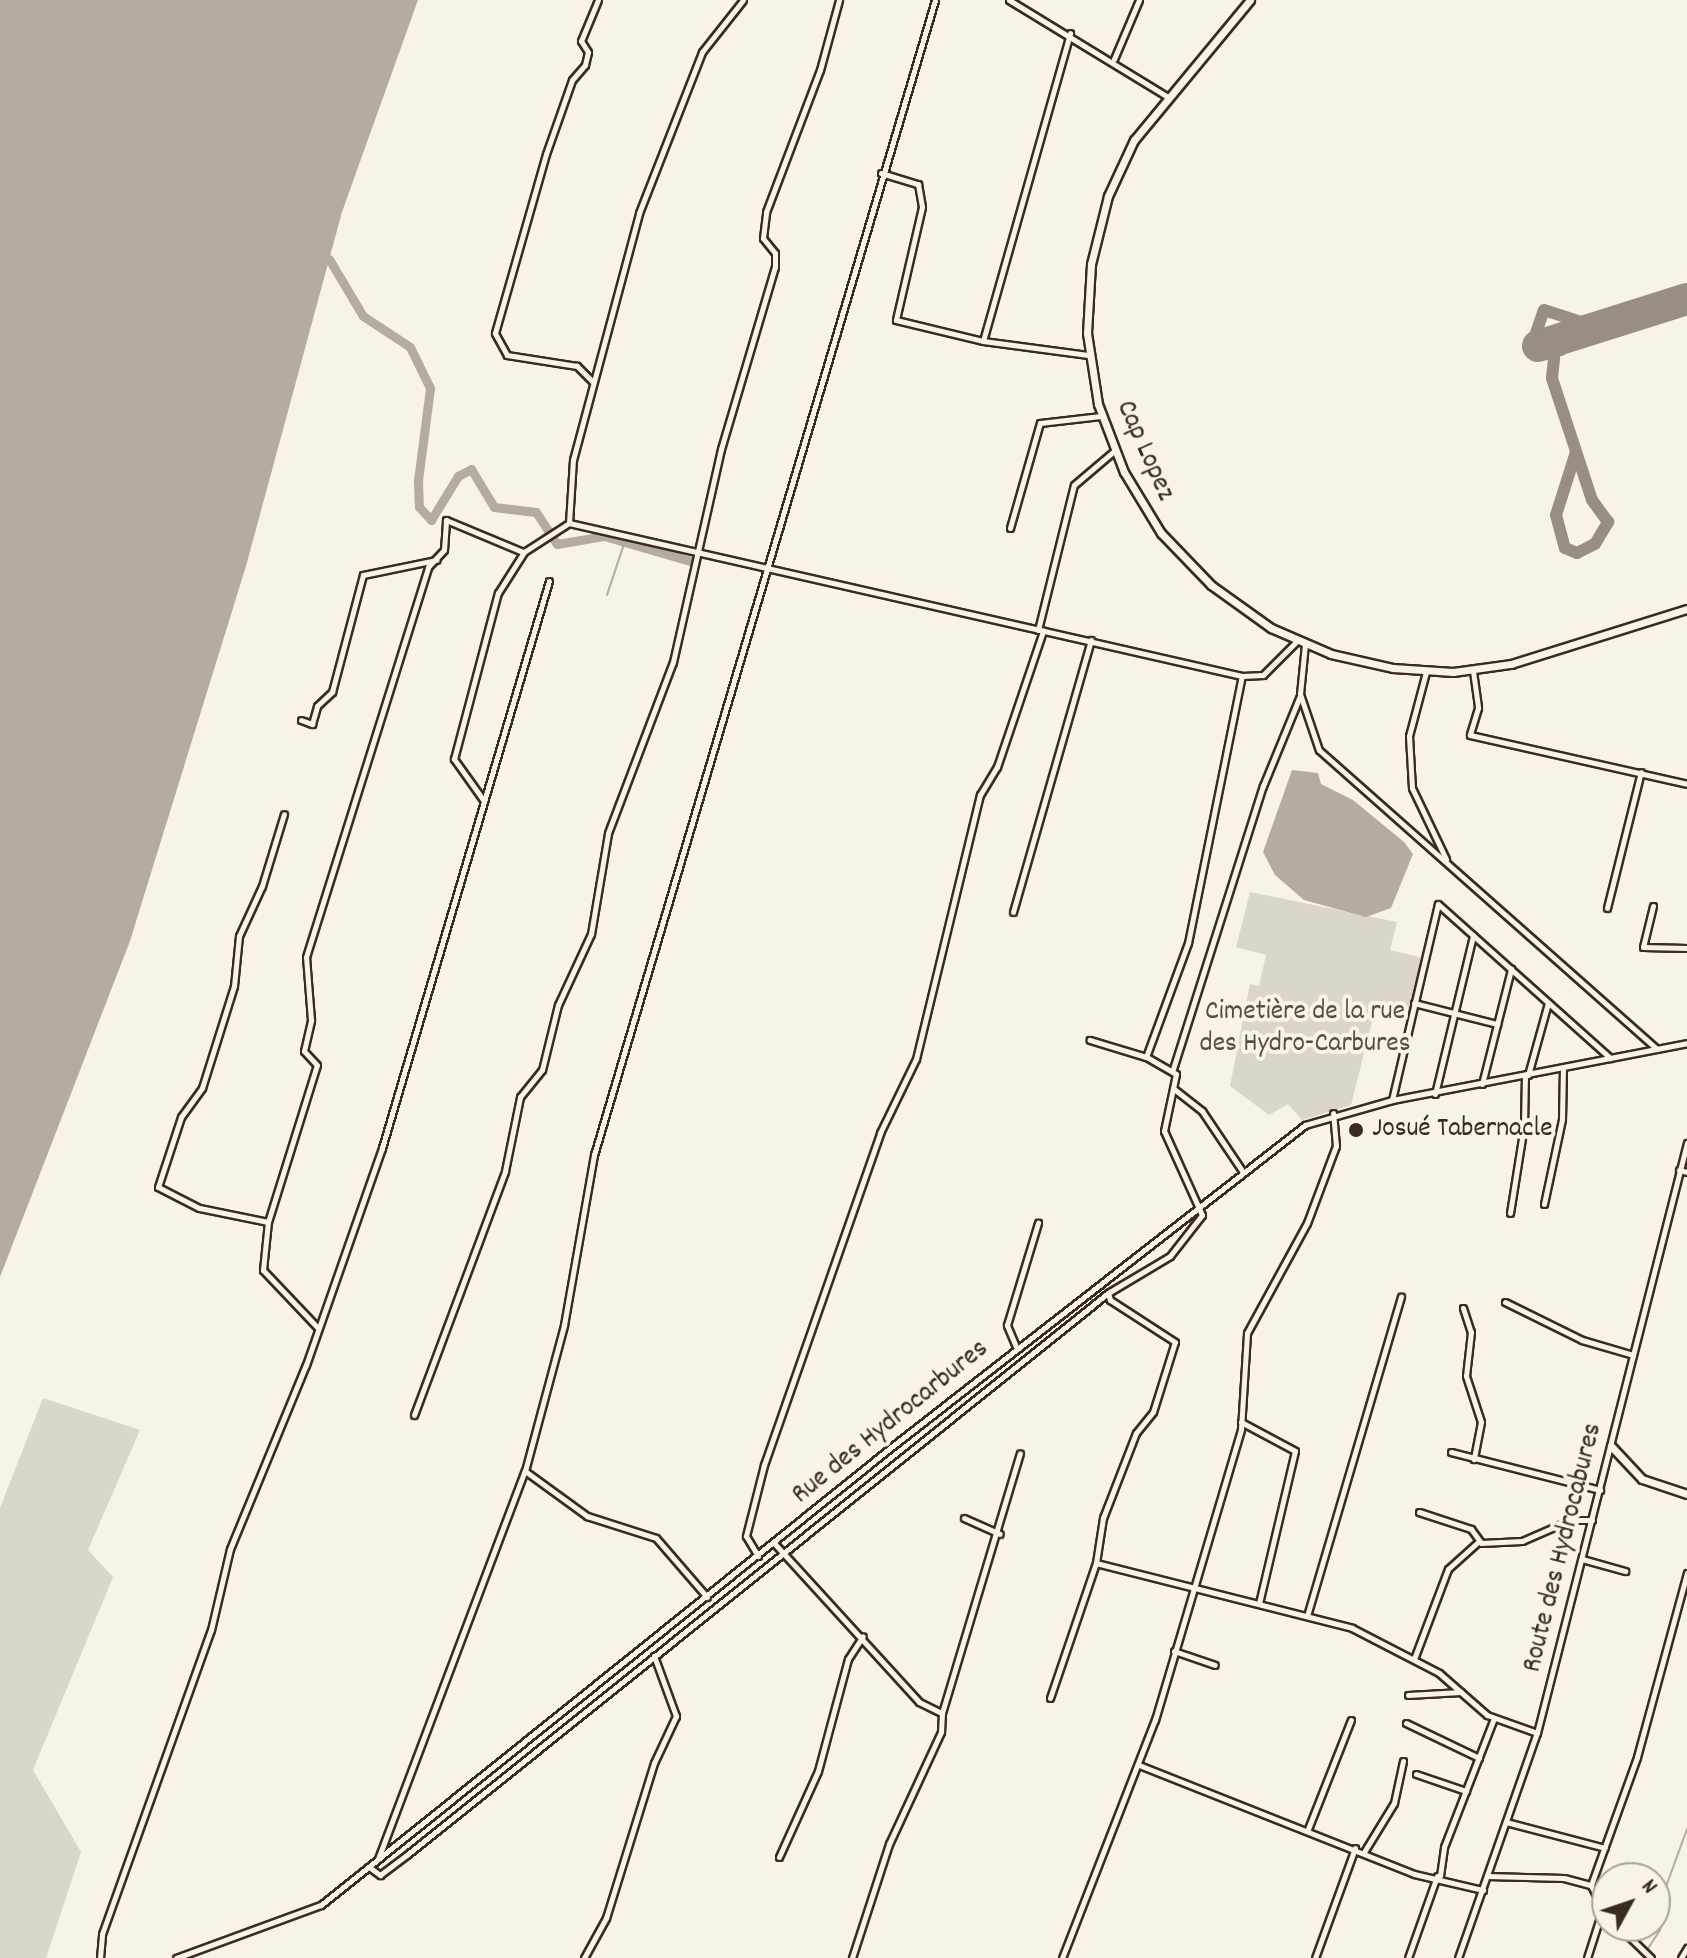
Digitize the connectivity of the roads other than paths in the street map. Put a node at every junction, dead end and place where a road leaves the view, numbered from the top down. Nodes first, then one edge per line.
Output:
1 (598, 0) edge
2 (743, 0) edge
3 (839, 0) edge
4 (935, 0) edge
5 (1009, 0) edge
6 (1139, 0) edge
7 (1250, 0) edge
8 (1070, 33) junction
9 (1114, 59) junction
10 (1166, 96) junction
11 (881, 173) junction
12 (983, 341) junction
13 (1088, 355) junction
14 (593, 383) junction
15 (1101, 416) junction
16 (1114, 451) junction
17 (569, 523) junction
18 (1010, 528) dead end
19 (524, 552) junction
20 (702, 553) junction
21 (436, 560) junction
22 (769, 568) junction
23 (549, 581) dead end
24 (1678, 602) dead end
25 (1684, 610) edge
26 (1040, 631) junction
27 (1091, 640) junction
28 (1301, 642) junction
29 (1473, 671) junction
30 (1426, 672) junction
31 (1242, 676) junction
32 (1300, 694) junction
33 (301, 720) dead end
34 (1641, 772) junction
35 (1687, 784) edge
36 (484, 801) junction
37 (284, 814) dead end
38 (1449, 865) junction
39 (1653, 906) dead end
40 (1607, 908) dead end
41 (1013, 912) dead end
42 (1474, 935) junction
43 (1687, 948) edge
44 (1511, 969) junction
45 (1414, 1003) junction
46 (1548, 1003) junction
47 (1455, 1015) junction
48 (1497, 1024) junction
49 (1090, 1040) dead end
50 (1687, 1043) edge
51 (1657, 1049) junction
52 (1146, 1057) junction
53 (1611, 1058) junction
54 (1563, 1068) junction
55 (1173, 1069) junction
56 (1527, 1075) junction
57 (1482, 1084) junction
58 (1174, 1089) junction
59 (1435, 1095) junction
60 (1392, 1100) junction
61 (1333, 1113) junction
62 (1687, 1143) edge
63 (1682, 1166) edge
64 (1243, 1172) junction
65 (1687, 1172) edge
66 (1200, 1204) junction
67 (1544, 1204) dead end
68 (1510, 1213) dead end
69 (268, 1222) junction
70 (1038, 1223) dead end
71 (1108, 1293) junction
72 (1401, 1297) dead end
73 (1505, 1302) dead end
74 (1463, 1308) dead end
75 (318, 1328) junction
76 (1017, 1349) junction
77 (1633, 1355) junction
78 (978, 1378) junction
79 (986, 1390) junction
80 (414, 1415) dead end
81 (1241, 1422) junction
82 (1611, 1446) junction
83 (1451, 1452) dead end
84 (1020, 1453) dead end
85 (1474, 1459) junction
86 (525, 1471) junction
87 (1600, 1490) junction
88 (1687, 1494) edge
89 (1419, 1512) dead end
90 (964, 1518) dead end
91 (1592, 1520) junction
92 (1000, 1534) junction
93 (1478, 1542) junction
94 (774, 1543) junction
95 (782, 1553) junction
96 (758, 1556) junction
97 (1582, 1559) junction
98 (1096, 1563) junction
99 (1625, 1571) dead end
100 (1687, 1573) edge
101 (1191, 1584) junction
102 (707, 1597) junction
103 (1259, 1603) junction
104 (1307, 1616) junction
105 (863, 1636) junction
106 (1174, 1651) junction
107 (654, 1656) junction
108 (1414, 1659) junction
109 (1215, 1665) dead end
110 (1461, 1692) junction
111 (1408, 1695) dead end
112 (1050, 1698) dead end
113 (942, 1713) junction
114 (1494, 1718) junction
115 (1351, 1720) dead end
116 (1406, 1723) dead end
117 (1537, 1733) junction
118 (1479, 1758) junction
119 (1403, 1761) dead end
120 (1139, 1765) junction
121 (1416, 1774) dead end
122 (1466, 1791) junction
123 (1506, 1822) junction
124 (1308, 1829) junction
125 (1355, 1848) junction
126 (1605, 1848) junction
127 (1364, 1852) junction
128 (779, 1857) dead end
129 (378, 1859) junction
130 (1600, 1862) edge
131 (369, 1867) junction
132 (1438, 1876) junction
133 (1487, 1876) junction
134 (1591, 1885) edge
135 (1483, 1890) junction
136 (1687, 1948) edge
137 (100, 1958) edge
138 (176, 1958) edge
139 (584, 1958) edge
140 (852, 1958) edge
141 (1062, 1958) edge
142 (1315, 1958) edge
143 (1408, 1958) edge
144 (1458, 1958) edge
145 (1681, 1958) edge

1 - 14 street
2 - 14 street
3 - 20 street
4 - 11 street
5 - 8 street
6 - 9 street
7 - 10 street, Cap Lopez
8 - 9 street
8 - 12 street
9 - 10 street
10 - 13 street, Cap Lopez
11 - 12 street
11 - 22 street
12 - 13 street
13 - 15 street, Cap Lopez
14 - 17 street
15 - 16 street, Cap Lopez
15 - 18 street
16 - 26 street
16 - 28 street, Cap Lopez
17 - 19 street
17 - 20 street
19 - 21 street
19 - 36 street
20 - 22 street
20 - 80 street
21 - 33 street
21 - 69 street
22 - 26 street
22 - 86 street
23 - 36 street
24 - 25 street
25 - 29 street, Cap Lopez
26 - 27 street
26 - 96 street
27 - 31 street
27 - 41 street
28 - 30 street, Cap Lopez
28 - 31 street
28 - 32 street
29 - 30 street, Cap Lopez
29 - 34 street
30 - 38 street
31 - 52 street
32 - 38 street
32 - 55 street
34 - 35 street
34 - 40 street
36 - 75 street
37 - 69 street
38 - 51 street
39 - 43 street
42 - 44 street
42 - 45 street
42 - 47 street
44 - 46 street
44 - 48 street
45 - 47 street
45 - 60 street
46 - 53 street
46 - 56 street
47 - 48 street
47 - 59 street
48 - 57 street
49 - 52 street
50 - 51 street, Rue des Hydrocarbures
51 - 53 street, Rue des Hydrocarbures
52 - 55 street
53 - 54 street, Rue des Hydrocarbures
54 - 56 street, Rue des Hydrocarbures
54 - 67 street
55 - 58 street
56 - 57 street, Rue des Hydrocarbures
56 - 68 street
57 - 59 street, Rue des Hydrocarbures
58 - 64 street
58 - 66 street
59 - 60 street, Rue des Hydrocarbures
60 - 61 street, Rue des Hydrocarbures
61 - 64 street, Rue des Hydrocarbures
61 - 81 street
62 - 63 street, Route des Hydrocabures
63 - 65 street
63 - 77 street, Route des Hydrocabures
64 - 66 street, Rue des Hydrocarbures
66 - 71 street
66 - 76 street, Rue des Hydrocarbures
69 - 75 street
70 - 76 street
71 - 79 street
71 - 98 street
72 - 104 street
73 - 77 street
74 - 85 street
75 - 137 street
76 - 78 street, Rue des Hydrocarbures
77 - 82 street, Route des Hydrocabures
78 - 79 street
78 - 94 street, Rue des Hydrocarbures
79 - 95 street
81 - 101 street
81 - 103 street
82 - 87 street, Route des Hydrocabures
82 - 88 street
83 - 85 street
84 - 92 street
85 - 87 street
86 - 102 street
86 - 129 street
87 - 91 street, Route des Hydrocabures
89 - 93 street
90 - 92 street
91 - 93 street
91 - 97 street, Route des Hydrocabures
92 - 113 street
93 - 108 street
94 - 95 street
94 - 96 street, Rue des Hydrocarbures
95 - 105 street
95 - 107 street
96 - 102 street, Rue des Hydrocarbures
97 - 99 street
97 - 117 street, Route des Hydrocabures
98 - 101 street
98 - 112 street
100 - 126 street
101 - 103 street
101 - 106 street
102 - 129 street, Rue des Hydrocarbures
103 - 104 street
104 - 108 street
105 - 113 street
105 - 128 street
106 - 109 street
106 - 120 street
107 - 131 street
107 - 139 street
108 - 110 street
110 - 111 street
110 - 114 street
113 - 140 street
114 - 117 street
114 - 118 street
115 - 124 street
116 - 118 street
117 - 123 street, Route des Hydrocabures
118 - 122 street
119 - 127 street
120 - 124 street
120 - 141 street
121 - 122 street
122 - 132 street
123 - 126 street
123 - 133 street, Route des Hydrocabures
124 - 125 street
125 - 127 street
125 - 142 street
126 - 130 street
127 - 132 street
129 - 131 street, Rue des Hydrocarbures
131 - 138 street, Rue des Hydrocarbures
132 - 135 street
132 - 143 street
133 - 134 street
133 - 135 street, Route des Hydrocabures
135 - 144 street, Route des Hydrocabures
136 - 145 street

